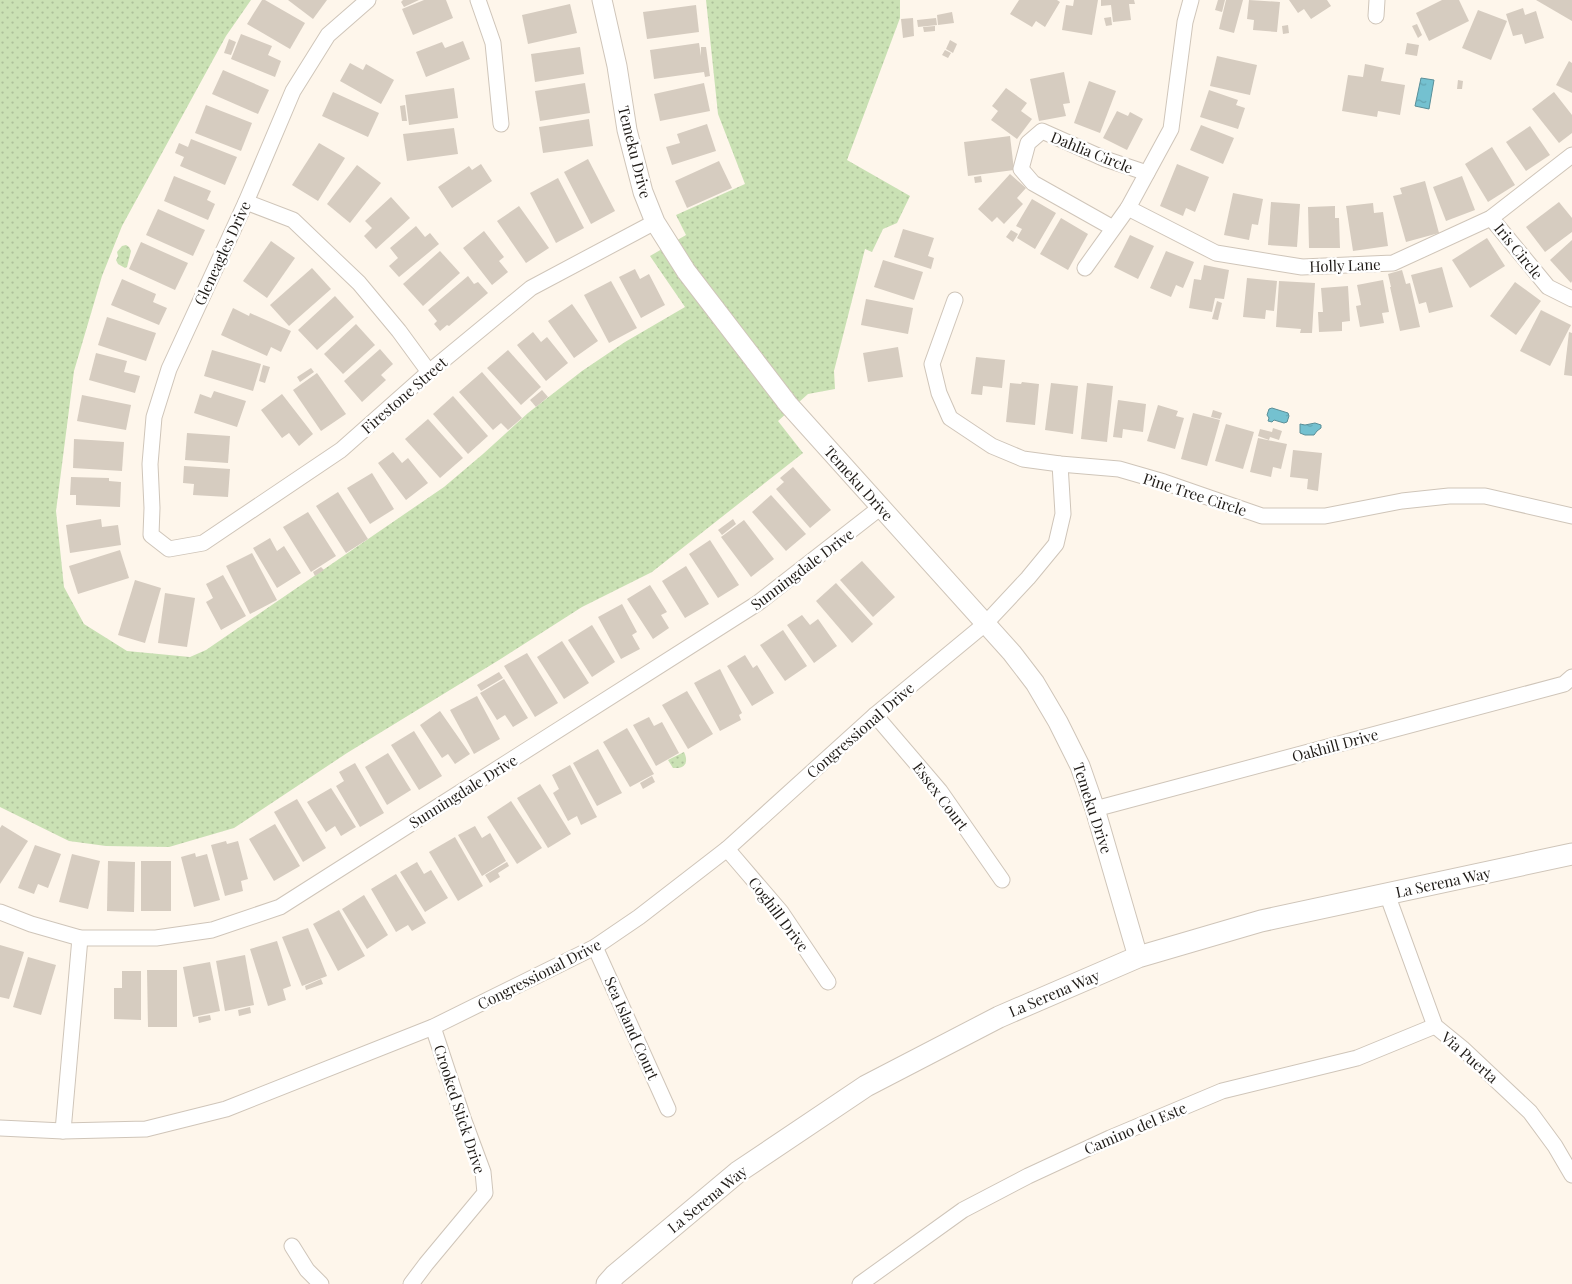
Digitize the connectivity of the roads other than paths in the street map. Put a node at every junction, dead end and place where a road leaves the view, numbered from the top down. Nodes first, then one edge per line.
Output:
1 (368, 0) edge
2 (478, 0) edge
3 (602, 0) edge
4 (1191, 0) edge
5 (1377, 0) edge
6 (1376, 16) dead end
7 (501, 124) dead end
8 (1572, 155) edge
9 (1147, 174) junction
10 (246, 202) junction
11 (1128, 208) junction
12 (1492, 218) junction
13 (655, 222) junction
14 (1113, 228) junction
15 (1085, 268) dead end
16 (1572, 299) edge
17 (956, 300) dead end
18 (429, 372) junction
19 (1060, 464) junction
20 (882, 507) junction
21 (1572, 516) edge
22 (151, 534) joint
23 (985, 624) junction
24 (1572, 677) edge
25 (875, 715) junction
26 (1095, 809) junction
27 (727, 849) junction
28 (1572, 854) edge
29 (1002, 880) dead end
30 (1387, 894) junction
31 (0, 912) edge
32 (80, 938) junction
33 (595, 948) junction
34 (1138, 957) junction
35 (828, 982) dead end
36 (1435, 1026) junction
37 (434, 1027) junction
38 (668, 1109) dead end
39 (0, 1128) edge
40 (63, 1131) junction
41 (1572, 1176) edge
42 (292, 1246) dead end
43 (321, 1284) edge
44 (411, 1284) edge
45 (606, 1284) edge
46 (860, 1284) edge

1 - 10 street, Gleneagles Drive
2 - 7 street
3 - 13 street, Temeku Drive
4 - 9 street
5 - 6 street
8 - 12 street, Holly Lane
9 - 11 street
9 - 14 street, Dahlia Circle
10 - 18 street
10 - 22 street, Gleneagles Drive
11 - 12 street, Holly Lane
11 - 14 street
12 - 16 street, Iris Circle
13 - 18 street, Firestone Street
13 - 20 street, Temeku Drive
14 - 15 street
17 - 19 street, Pine Tree Circle
18 - 22 street, Firestone Street
19 - 21 street, Pine Tree Circle
19 - 23 street, Congressional Drive
20 - 23 street, Temeku Drive
20 - 32 street, Sunningdale Drive
23 - 25 street, Congressional Drive
23 - 26 street, Temeku Drive
24 - 26 street, Oakhill Drive
25 - 27 street, Congressional Drive
25 - 29 street, Essex Court
26 - 34 street, Temeku Drive
27 - 33 street, Congressional Drive
27 - 35 street, Coghill Drive
28 - 30 main road, La Serena Way
30 - 34 main road, La Serena Way
30 - 36 street, Via Puerta
31 - 32 street, Sunningdale Drive
32 - 40 street
33 - 37 street, Congressional Drive
33 - 38 street, Sea Island Court
34 - 45 main road, La Serena Way
36 - 41 street, Via Puerta
36 - 46 street, Camino del Este
37 - 40 street, Congressional Drive
37 - 44 street, Crooked Stick Drive
39 - 40 street, Congressional Drive
42 - 43 street

